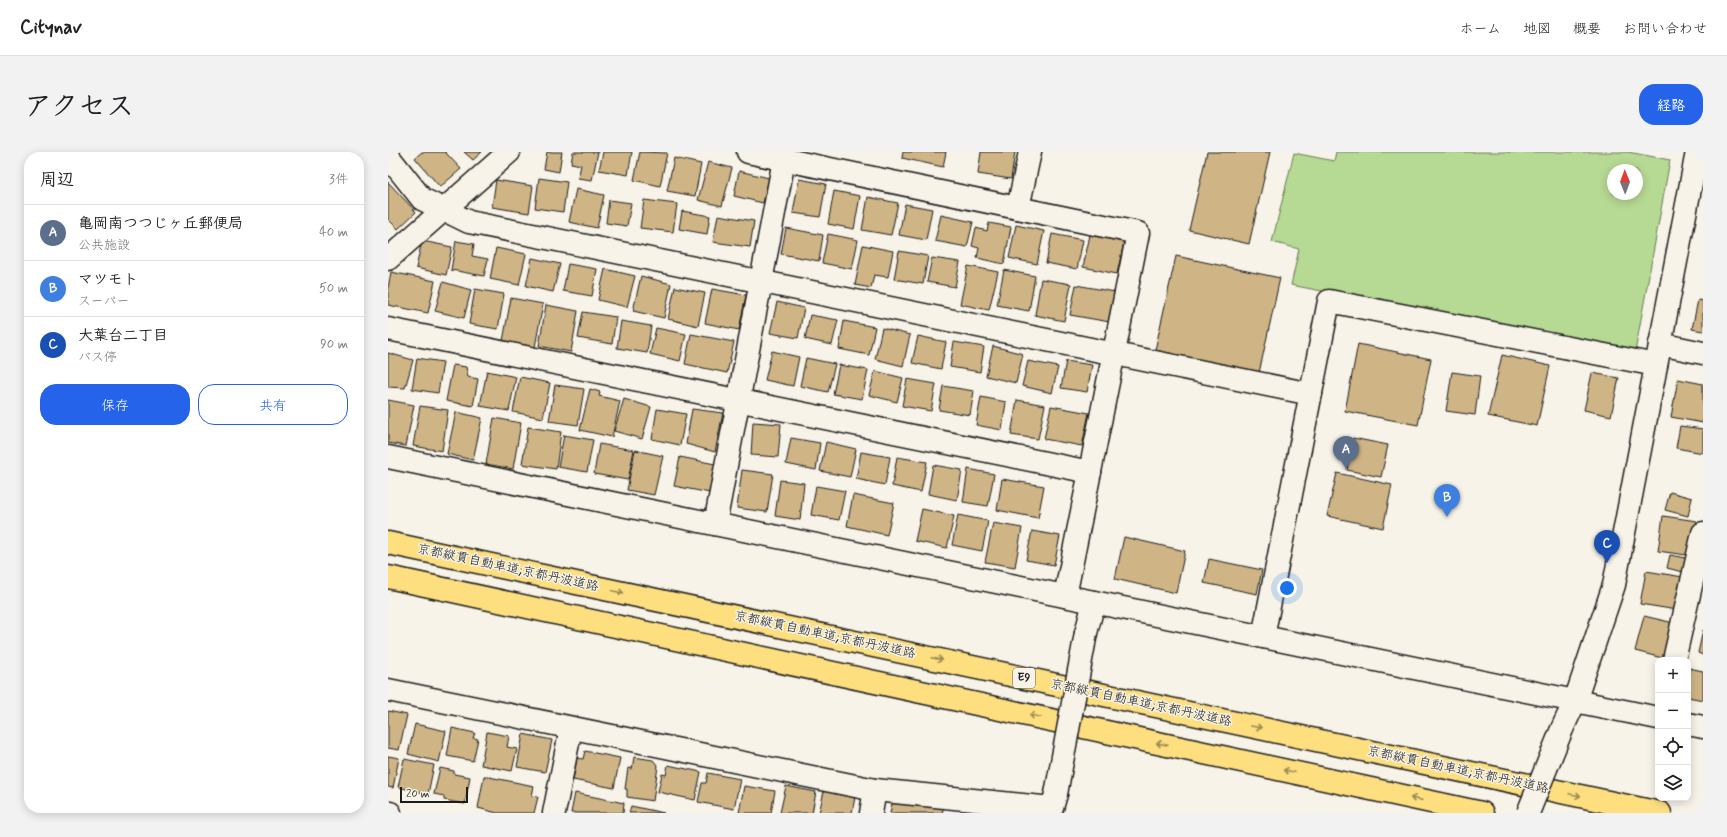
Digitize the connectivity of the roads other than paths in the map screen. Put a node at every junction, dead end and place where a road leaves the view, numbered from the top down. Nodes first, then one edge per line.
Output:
1 (509, 152) edge
2 (748, 152) edge
3 (1030, 152) edge
4 (1697, 152) edge
5 (388, 156) edge
6 (784, 160) junction
7 (1018, 208) junction
8 (443, 210) junction
9 (388, 259) edge
10 (761, 282) junction
11 (388, 329) edge
12 (1703, 353) edge
13 (1114, 354) junction
14 (1658, 355) junction
15 (1311, 394) junction
16 (738, 400) junction
17 (388, 456) edge
18 (1090, 472) junction
19 (715, 524) junction
20 (1703, 533) edge
21 (388, 543) edge
22 (388, 577) edge
23 (1065, 596) junction
24 (1094, 602) junction
25 (1695, 604) edge
26 (1263, 637) junction
27 (1675, 657) edge
28 (388, 690) edge
29 (1575, 701) junction
30 (1655, 717) edge
31 (1691, 725) edge
32 (1703, 727) edge
33 (571, 728) junction
34 (875, 790) junction
35 (554, 813) edge
36 (871, 813) edge
37 (1482, 813) edge
38 (1528, 813) edge
39 (1660, 813) edge

1 - 8 street
2 - 6 street
3 - 7 street
4 - 14 street
5 - 8 street
6 - 7 street
6 - 10 street
7 - 13 street
8 - 9 street
8 - 10 street
10 - 13 street
10 - 16 street
11 - 16 street
12 - 14 street
13 - 15 street
13 - 18 street
14 - 15 street
14 - 29 street
15 - 26 street
16 - 18 street
16 - 19 street
17 - 19 street
18 - 23 street
19 - 23 street
20 - 25 street
21 -> 39 highway, 京都縦貫自動車道;京都丹波道路 / E9
37 -> 22 highway
23 - 24 street
24 - 26 street
24 - 34 street, bridge
25 - 27 street
26 - 29 street
28 - 33 street
29 - 30 street
29 - 38 street, bridge
31 - 32 street
33 - 34 street
33 - 35 street
34 - 36 street

